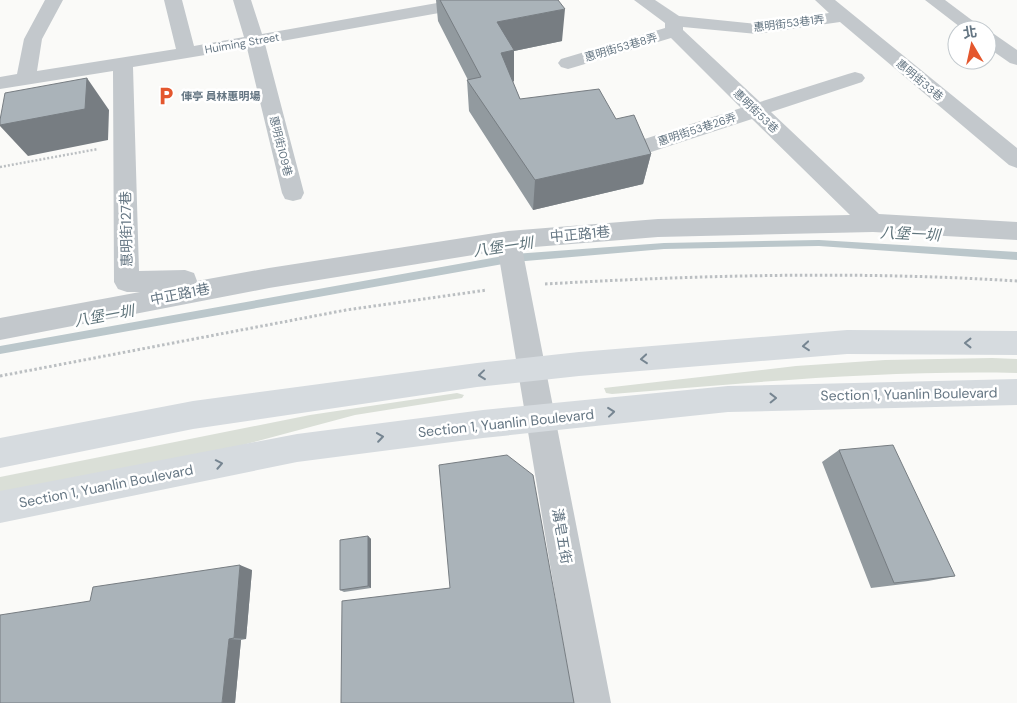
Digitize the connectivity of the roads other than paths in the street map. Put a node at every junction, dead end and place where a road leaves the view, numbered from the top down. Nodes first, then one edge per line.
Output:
1 (54, 0) edge
2 (173, 0) edge
3 (242, 0) edge
4 (484, 0) edge
5 (643, 0) edge
6 (824, 0) edge
7 (934, 0) edge
8 (413, 6) edge
9 (844, 16) junction
10 (962, 20) edge
11 (674, 26) junction
12 (256, 41) junction
13 (997, 45) edge
14 (186, 53) junction
15 (1017, 59) edge
16 (568, 62) dead end
17 (123, 64) junction
18 (855, 78) dead end
19 (26, 79) junction
20 (0, 83) edge
21 (755, 110) junction
22 (640, 148) edge
23 (1017, 160) edge
24 (293, 193) dead end
25 (873, 222) junction
26 (1017, 231) edge
27 (509, 245) junction
28 (269, 278) junction
29 (0, 329) edge
30 (1017, 343) edge
31 (533, 369) junction
32 (1017, 392) edge
33 (540, 418) junction
34 (0, 453) edge
35 (0, 507) edge
36 (592, 703) edge

1 - 19 street
2 - 14 street
3 - 12 street, 惠明街109巷
4 - 8 street, Huiming Street
5 - 11 street, 惠明街53巷
6 - 9 street, 惠明街33巷
7 - 10 street
8 - 12 street, Huiming Street
9 - 11 street, 惠明街53巷1弄
9 - 23 street, 惠明街33巷
11 - 16 street, 惠明街53巷8弄
11 - 21 street, 惠明街53巷
12 - 14 street, Huiming Street
12 - 24 street, 惠明街109巷
13 - 15 street
14 - 17 street, Huiming Street
17 - 19 street, Huiming Street
17 - 28 street, 惠明街127巷
18 - 21 street, 惠明街53巷26弄
19 - 20 street, Huiming Street
21 - 22 street, 惠明街53巷26弄
21 - 25 street, 惠明街53巷
25 - 26 street, 中正路1巷
25 - 27 street, 中正路1巷
27 - 28 street, 中正路1巷
27 - 31 street, 溝皂五街
28 - 29 street, 中正路1巷
30 -> 31 main road
31 - 33 street, 溝皂五街
31 -> 34 main road
33 -> 32 main road, Section 1, Yuanlin Boulevard
35 -> 33 main road, Section 1, Yuanlin Boulevard
33 - 36 street, 溝皂五街

